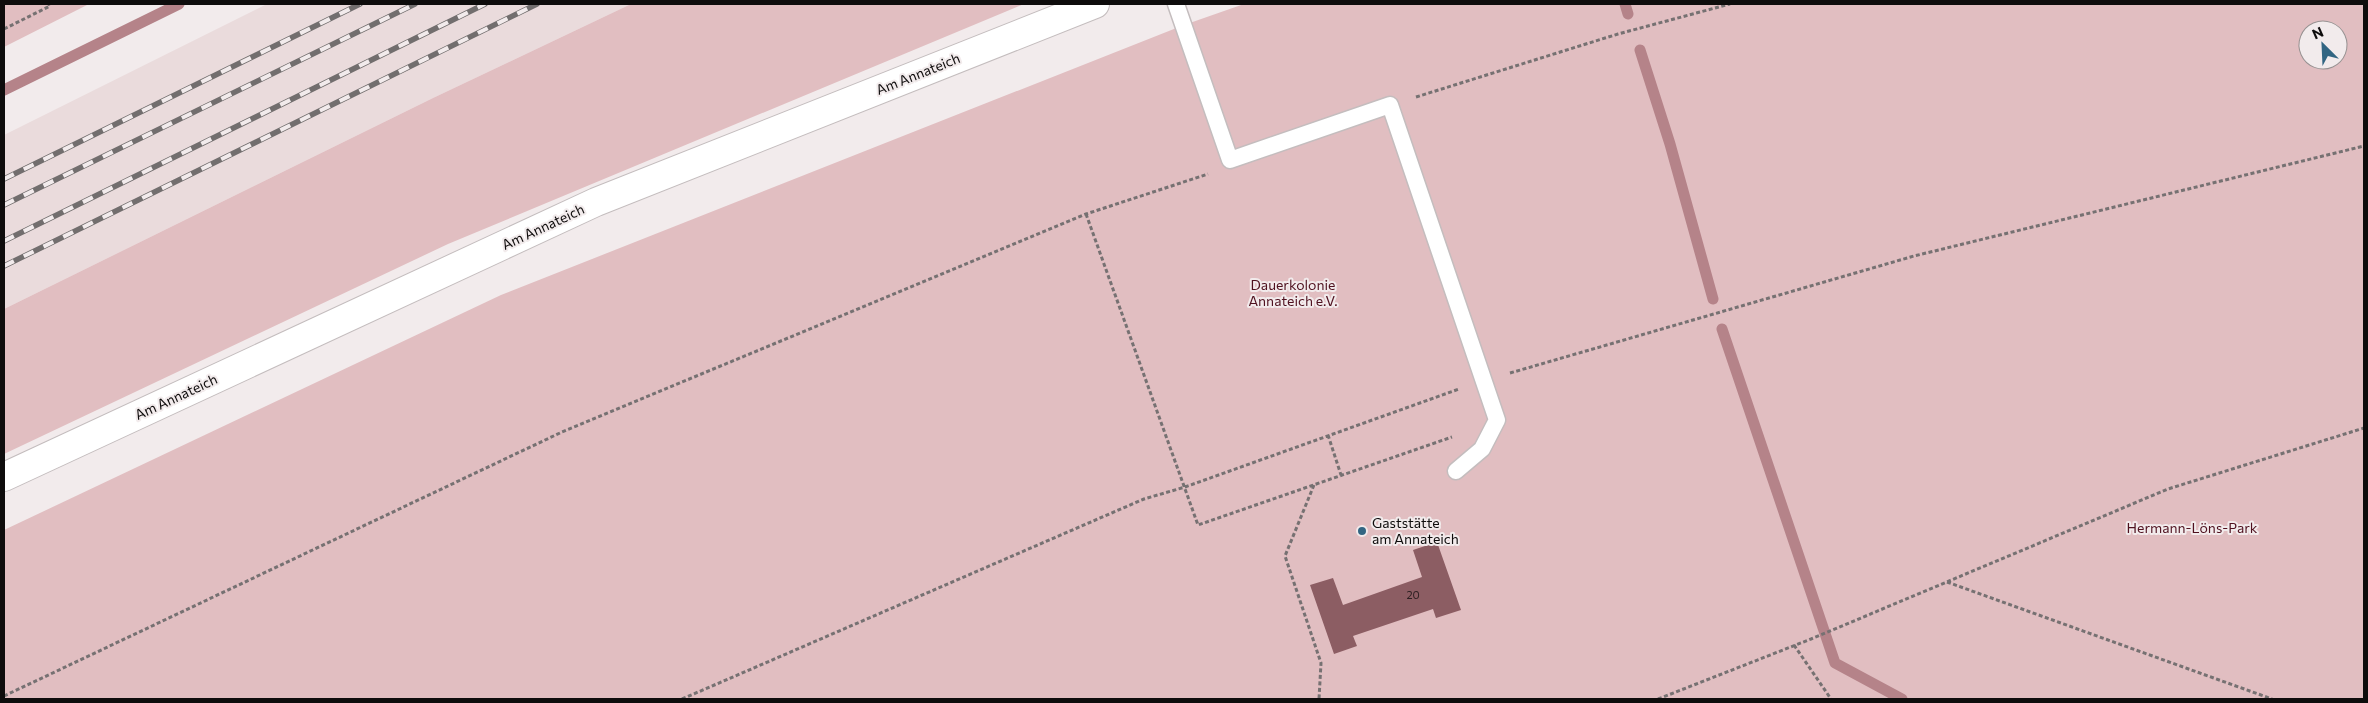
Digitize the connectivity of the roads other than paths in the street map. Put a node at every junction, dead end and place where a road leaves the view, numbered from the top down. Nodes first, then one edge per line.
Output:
1 (1176, 4) edge
2 (1088, 5) edge
3 (1456, 471) dead end
4 (4, 477) edge

1 - 3 lane
2 - 4 street, Am Annateich

